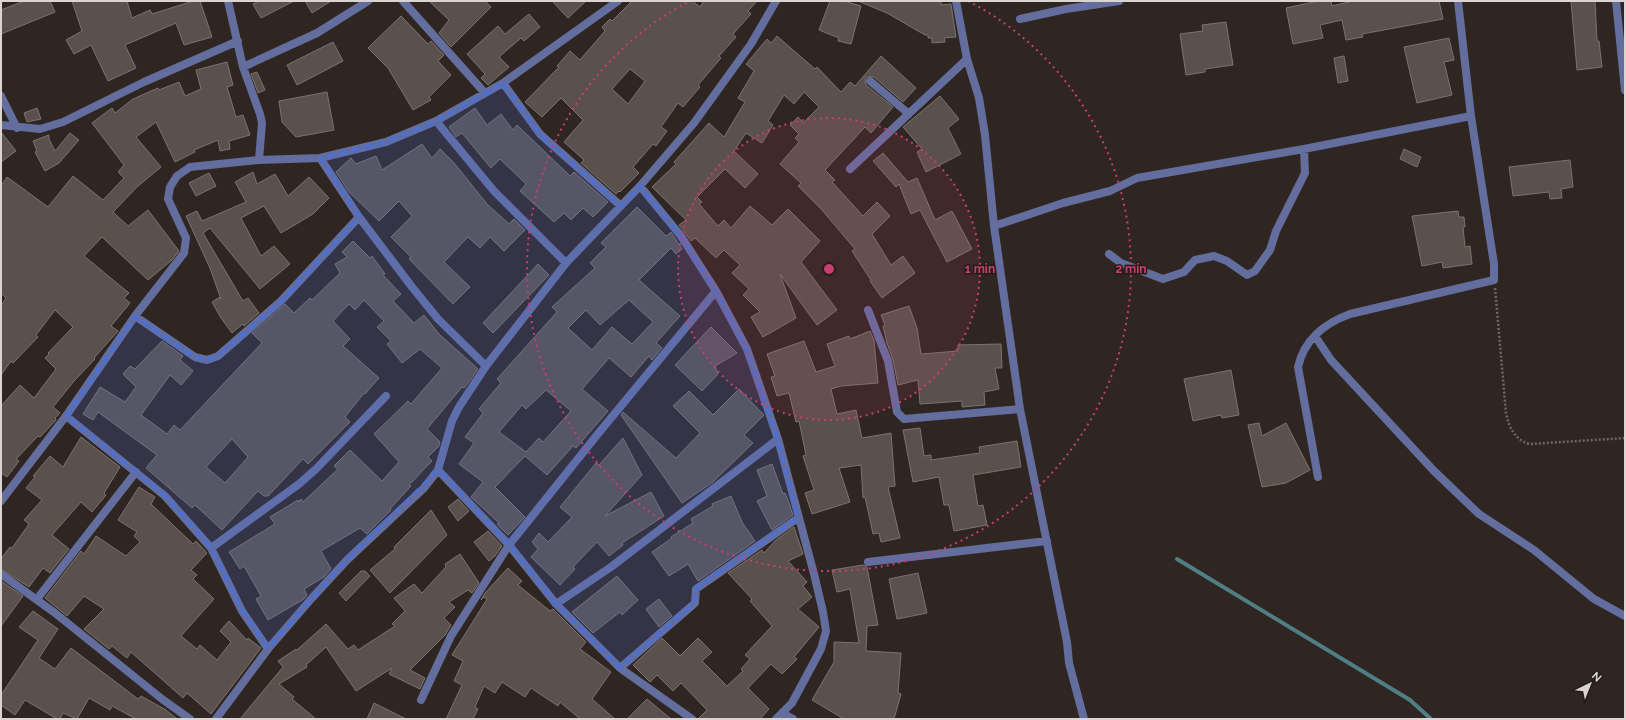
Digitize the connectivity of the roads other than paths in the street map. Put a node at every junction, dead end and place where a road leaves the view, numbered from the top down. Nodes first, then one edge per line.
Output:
1 (228, 1) edge
2 (368, 1) edge
3 (403, 1) edge
4 (776, 1) edge
5 (956, 1) edge
6 (1119, 1) edge
7 (1458, 1) edge
8 (1616, 1) edge
9 (615, 2) edge
10 (1065, 5) edge
11 (1020, 19) dead end
12 (238, 41) junction
13 (967, 59) junction
14 (242, 68) junction
15 (870, 81) dead end
16 (503, 83) junction
17 (1625, 90) edge
18 (484, 92) junction
19 (1, 96) edge
20 (909, 114) junction
21 (1471, 116) junction
22 (436, 121) junction
23 (1, 125) edge
24 (17, 128) junction
25 (1304, 149) junction
26 (320, 158) junction
27 (259, 160) junction
28 (850, 169) dead end
29 (640, 186) junction
30 (621, 206) junction
31 (359, 217) junction
32 (994, 226) junction
33 (1110, 254) dead end
34 (566, 263) junction
35 (716, 291) junction
36 (868, 310) dead end
37 (135, 316) junction
38 (1315, 336) junction
39 (486, 366) junction
40 (386, 396) dead end
41 (1020, 409) junction
42 (66, 416) junction
43 (778, 438) junction
44 (438, 470) junction
45 (136, 472) junction
46 (1318, 477) dead end
47 (1, 502) edge
48 (798, 518) junction
49 (1047, 541) junction
50 (509, 546) junction
51 (211, 548) junction
52 (868, 562) dead end
53 (1, 574) edge
54 (37, 600) junction
55 (556, 604) junction
56 (1625, 616) edge
57 (268, 650) junction
58 (620, 668) junction
59 (421, 700) dead end
60 (779, 716) edge
61 (190, 719) edge
62 (216, 719) edge
63 (692, 719) edge
64 (793, 719) edge
65 (1084, 719) edge

1 - 12 street
2 - 14 street
3 - 18 street
4 - 29 street
5 - 13 street
6 - 10 street
7 - 21 street
8 - 17 street
9 - 16 street
10 - 11 street
12 - 14 street
12 - 24 street
13 - 20 street
13 - 32 street
14 - 27 street
15 - 20 street
16 - 18 street
16 - 30 street
18 - 22 street
19 - 24 street
20 - 28 street
21 - 25 street
21 - 38 street
22 - 26 street
22 - 34 street
23 - 24 street
25 - 32 street
25 - 33 street
26 - 27 street
26 - 31 street
27 - 37 street
29 - 30 street
29 - 35 street
30 - 34 street
31 - 37 street
31 - 39 street
32 - 41 street
34 - 39 street
35 - 43 street
35 - 50 street
36 - 41 street
37 - 42 street
38 - 46 street
38 - 56 street
39 - 44 street
40 - 51 street
41 - 49 street
42 - 45 street
42 - 47 street
43 - 48 street
43 - 55 street
44 - 50 street
44 - 57 street
45 - 51 street
45 - 54 street
48 - 58 street
48 - 60 street
49 - 52 street
49 - 65 street
50 - 55 street
50 - 59 street
51 - 57 street
53 - 54 street
54 - 61 street
55 - 58 street
57 - 62 street
58 - 63 street
60 - 64 street

